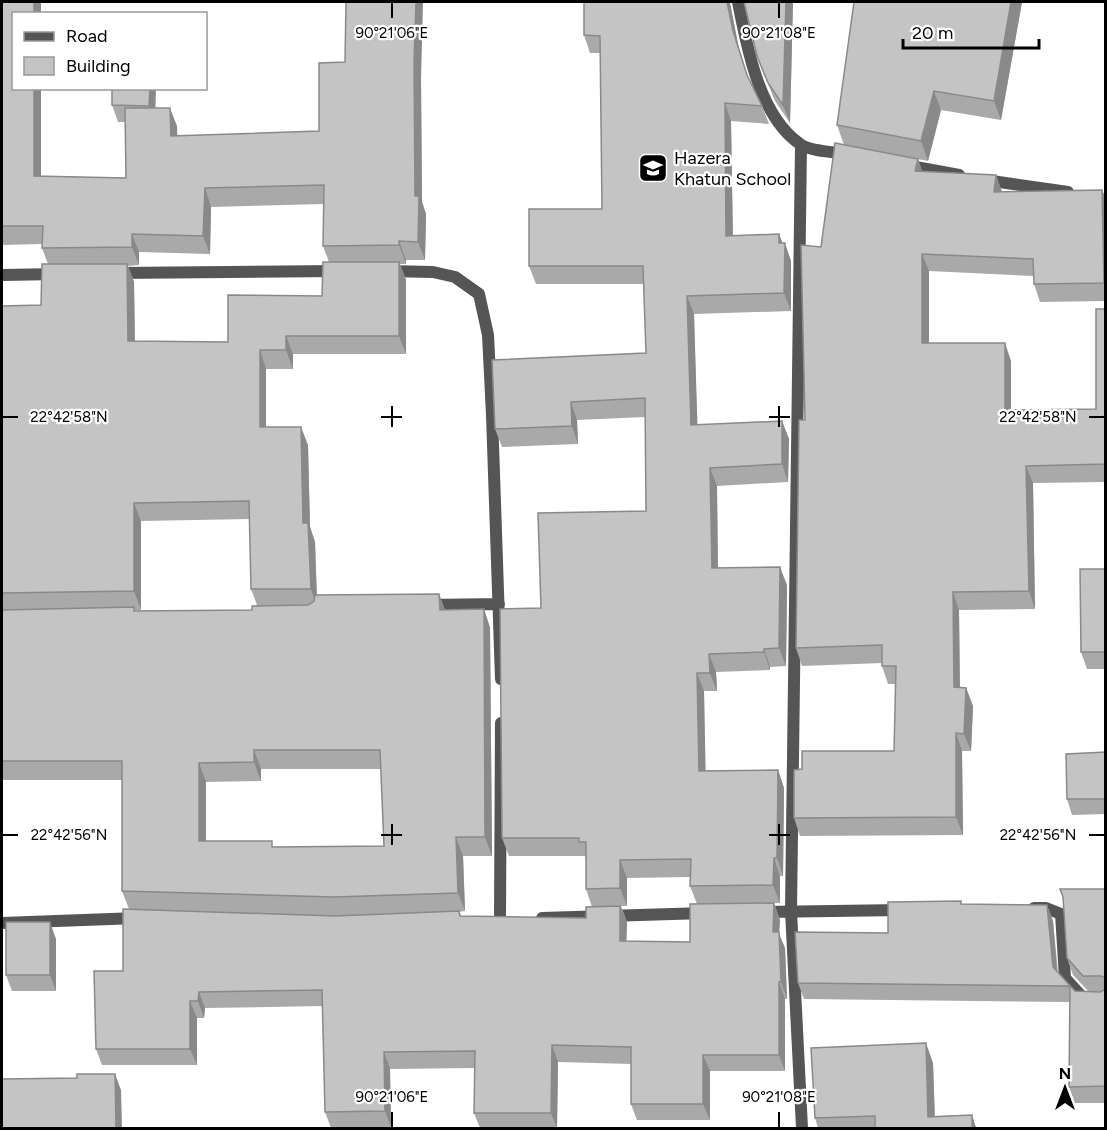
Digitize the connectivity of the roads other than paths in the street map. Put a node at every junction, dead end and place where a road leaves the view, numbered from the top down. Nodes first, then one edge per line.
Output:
1 (738, 2) edge
2 (801, 145) junction
3 (860, 156) edge
4 (895, 163) edge
5 (1082, 194) edge
6 (345, 271) edge
7 (378, 271) edge
8 (72, 274) edge
9 (96, 274) edge
10 (2, 275) edge
11 (499, 604) junction
12 (417, 605) edge
13 (502, 691) edge
14 (501, 714) edge
15 (1023, 908) edge
16 (919, 909) edge
17 (791, 911) junction
18 (747, 912) edge
19 (714, 913) edge
20 (153, 918) edge
21 (2, 923) edge
22 (1106, 1000) edge
23 (802, 1128) edge

1 - 2 street
2 - 3 street
2 - 17 street
4 - 5 street
6 - 9 street
7 - 11 street
8 - 10 street
11 - 12 street
11 - 13 street
14 - 19 street
15 - 22 street
16 - 17 street
17 - 18 street
17 - 23 street
20 - 21 street

